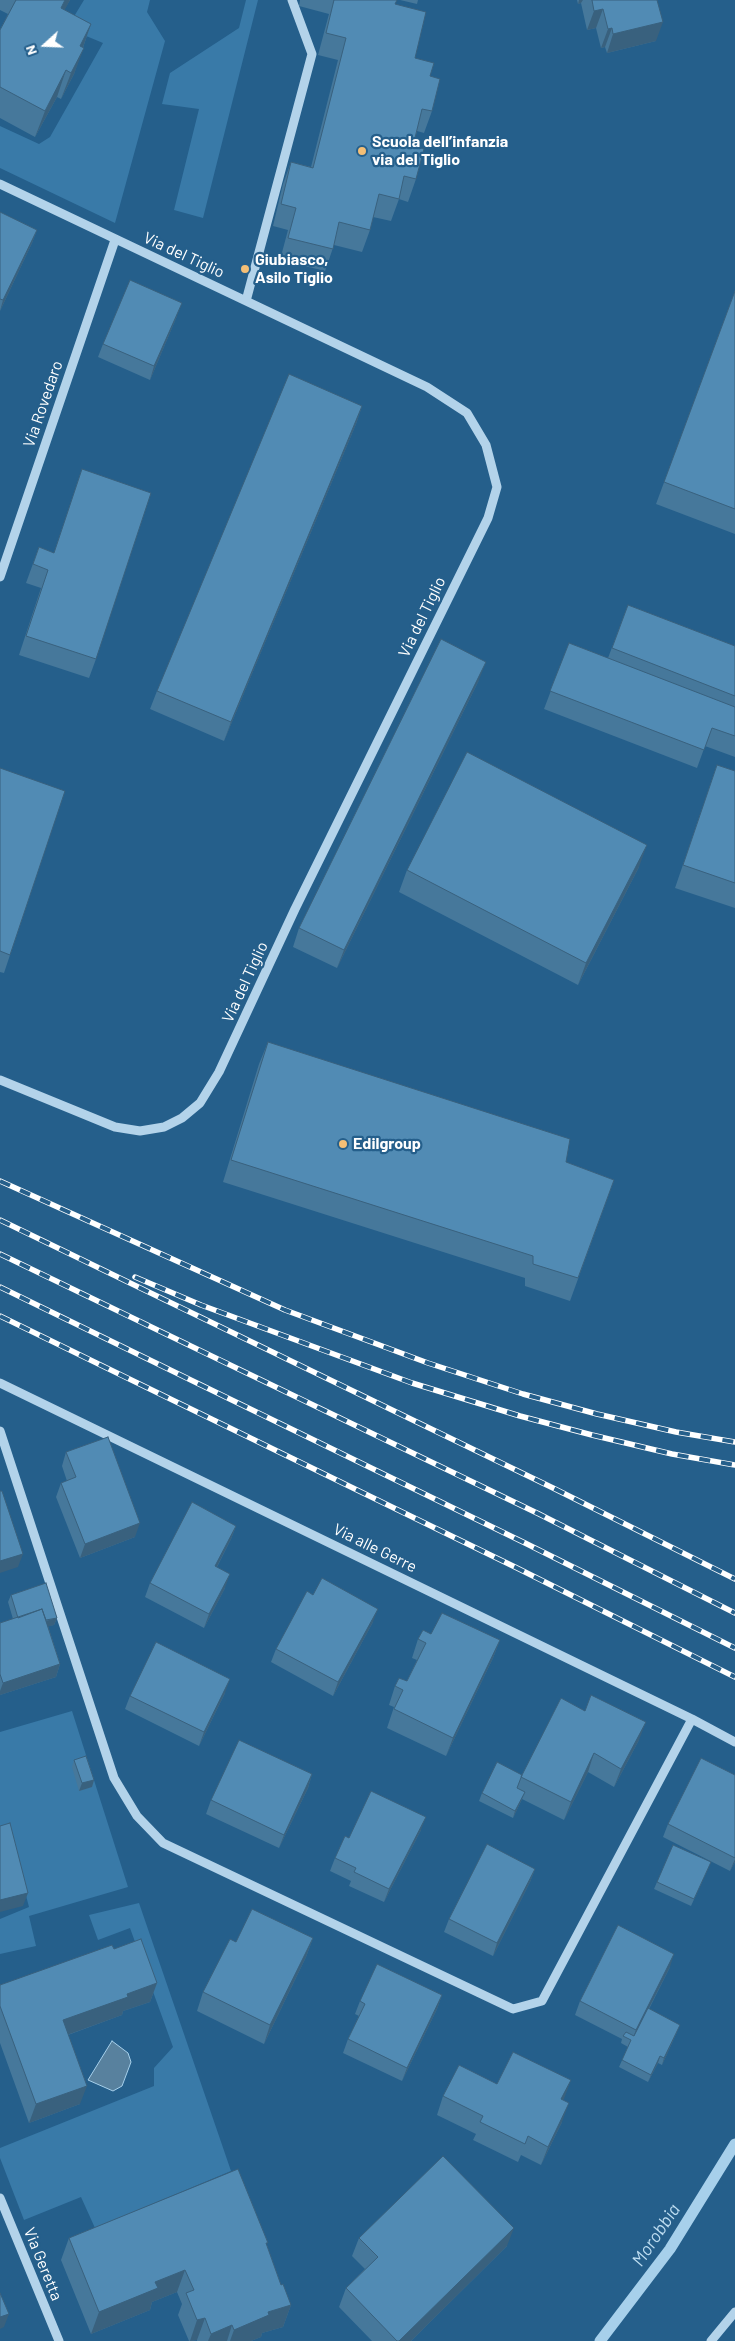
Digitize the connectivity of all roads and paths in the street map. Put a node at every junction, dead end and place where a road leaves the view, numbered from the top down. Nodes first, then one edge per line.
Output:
1 (292, 0) edge
2 (0, 184) edge
3 (115, 240) junction
4 (246, 301) junction
5 (0, 577) edge
6 (0, 1080) edge
7 (0, 1384) edge
8 (0, 1431) edge
9 (692, 1719) junction
10 (735, 1742) edge
11 (0, 2198) edge
12 (735, 2312) edge
13 (59, 2341) edge
14 (711, 2341) edge

1 - 4 street
2 - 3 street, Via del Tiglio
3 - 4 street, Via del Tiglio
3 - 5 street, Via Rovedaro
4 - 6 street, Via del Tiglio
7 - 9 street, Via alle Gerre
8 - 9 street
9 - 10 street, Via alle Gerre
11 - 13 street, Via Geretta
12 - 14 street

